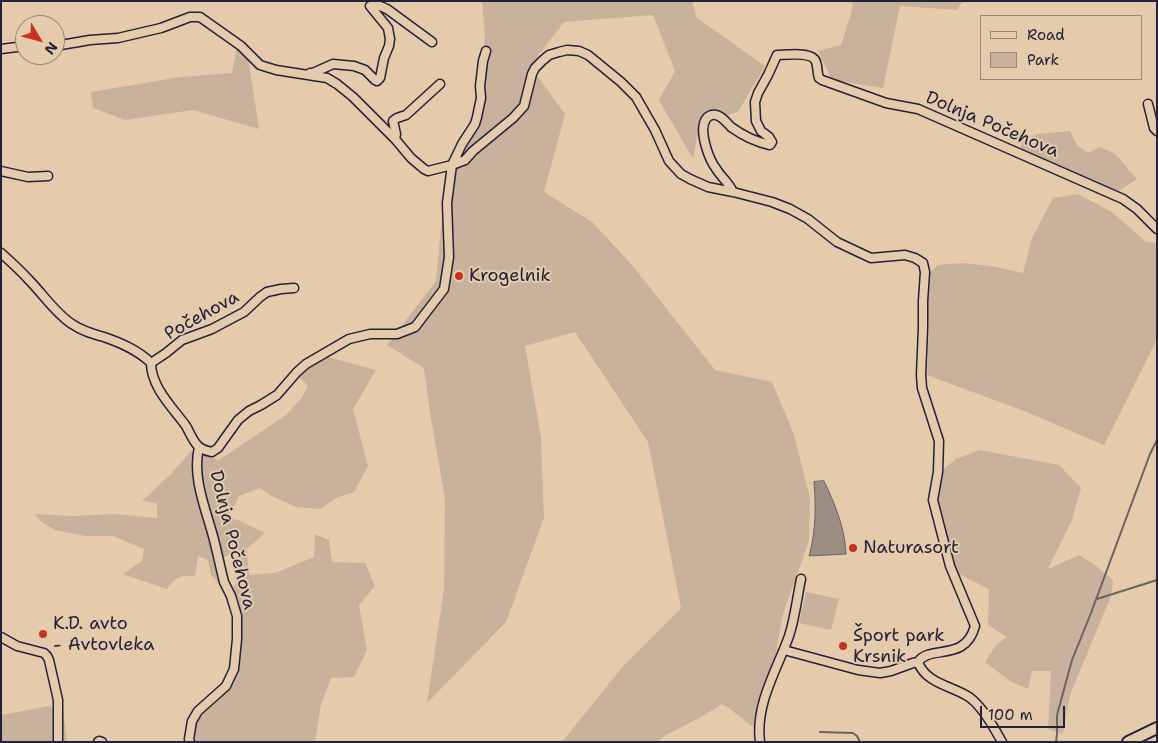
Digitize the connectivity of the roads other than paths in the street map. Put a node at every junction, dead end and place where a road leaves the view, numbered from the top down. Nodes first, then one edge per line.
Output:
1 (432, 42) dead end
2 (65, 44) edge
3 (15, 47) edge
4 (1, 49) edge
5 (486, 51) dead end
6 (301, 74) junction
7 (440, 84) dead end
8 (1148, 104) dead end
9 (1157, 131) edge
10 (395, 139) junction
11 (452, 165) junction
12 (1, 171) edge
13 (48, 176) dead end
14 (732, 192) junction
15 (1157, 229) edge
16 (1, 253) edge
17 (294, 288) dead end
18 (151, 363) junction
19 (199, 447) junction
20 (801, 579) dead end
21 (1, 638) edge
22 (784, 650) junction
23 (918, 662) junction
24 (1157, 728) edge
25 (58, 742) edge
26 (98, 742) edge
27 (102, 742) edge
28 (190, 742) edge
29 (760, 742) edge
30 (1002, 742) edge
31 (1128, 742) edge

1 - 6 street
2 - 6 street
3 - 4 street
5 - 11 street
6 - 10 street
7 - 10 street
8 - 9 street
10 - 11 street
11 - 14 street
11 - 19 street, Dolnja Počehova
12 - 13 street
14 - 15 street, Dolnja Počehova
14 - 23 street
16 - 18 street
17 - 18 street, Počehova
18 - 19 street
19 - 28 street, Dolnja Počehova
20 - 22 street
21 - 25 street
22 - 23 street
22 - 29 street
23 - 30 street
24 - 31 main road
26 - 27 street

